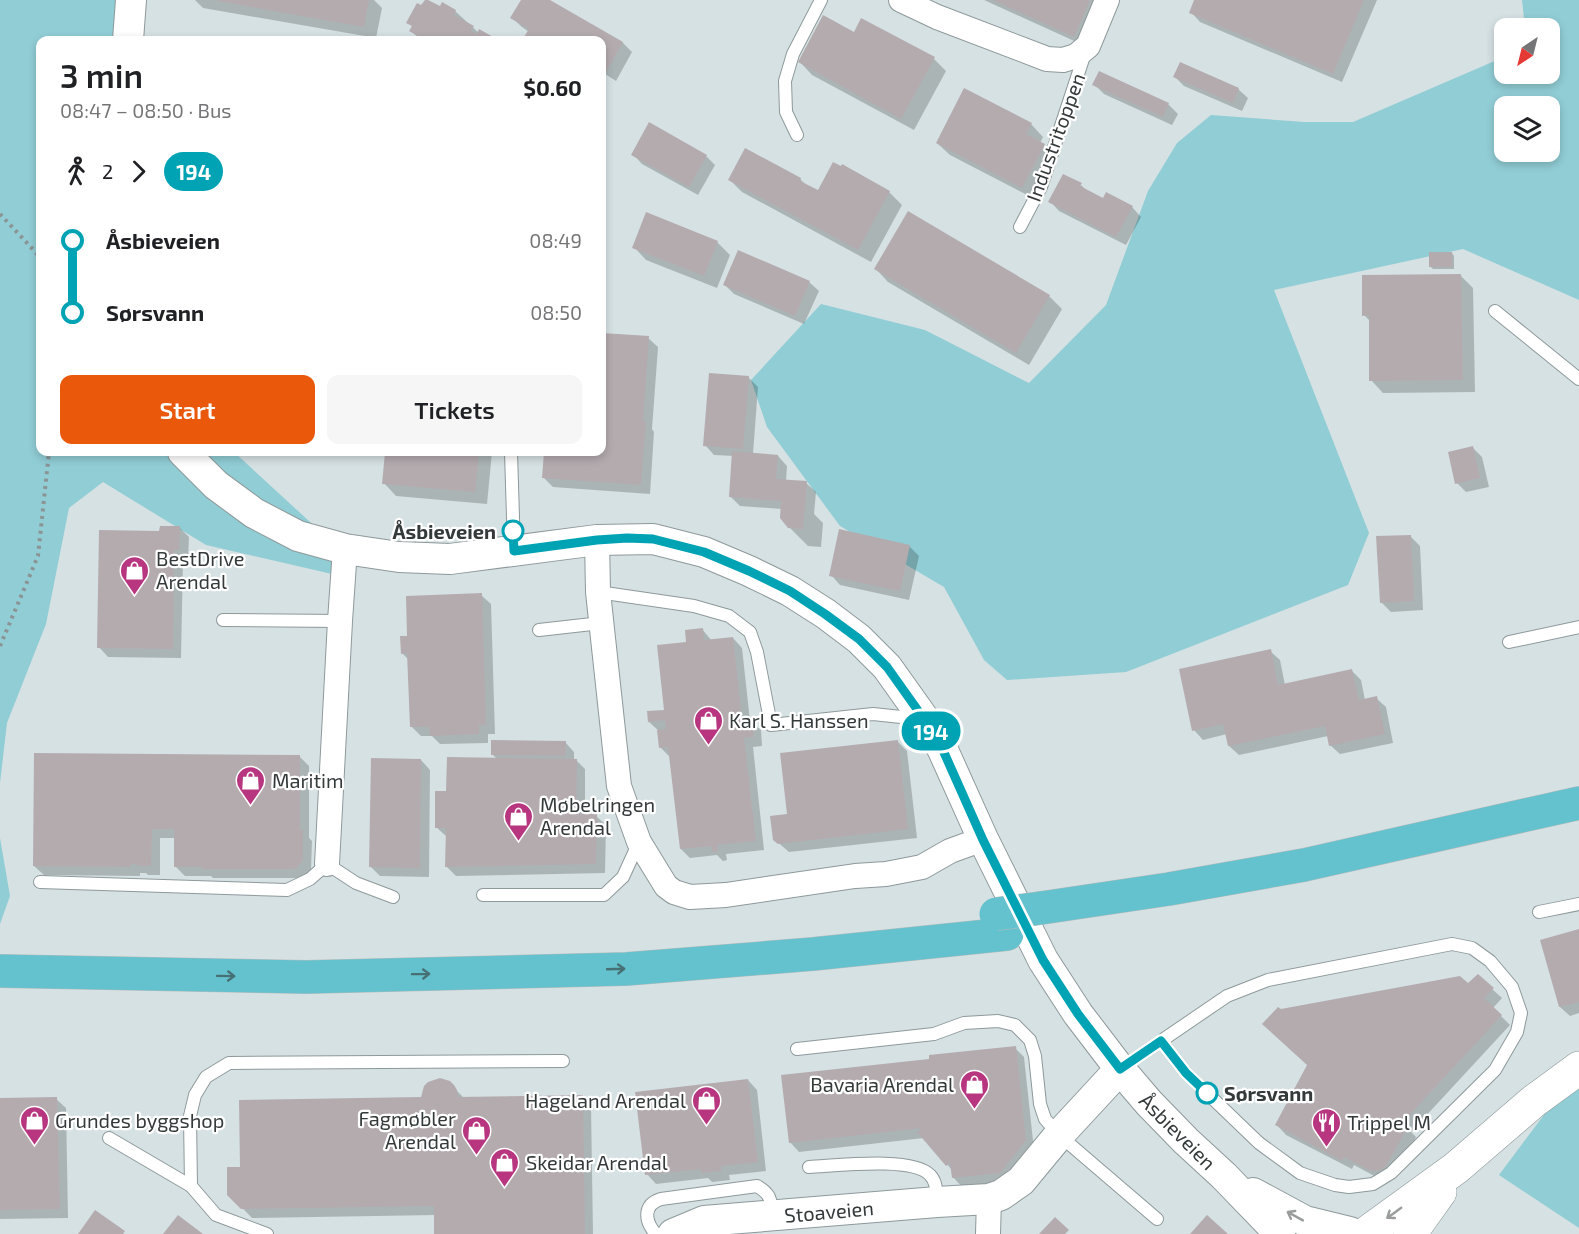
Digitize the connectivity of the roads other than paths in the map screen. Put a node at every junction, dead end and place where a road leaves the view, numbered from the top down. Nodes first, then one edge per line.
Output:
1 (131, 0) edge
2 (821, 0) edge
3 (901, 0) edge
4 (1107, 0) edge
5 (128, 36) edge
6 (1088, 46) junction
7 (797, 135) dead end
8 (1020, 227) dead end
9 (1496, 311) dead end
10 (1579, 379) edge
11 (187, 456) edge
12 (511, 456) edge
13 (597, 540) junction
14 (345, 549) junction
15 (514, 551) junction
16 (598, 592) junction
17 (224, 620) dead end
18 (340, 621) junction
19 (602, 622) junction
20 (1579, 627) edge
21 (539, 630) dead end
22 (1509, 642) dead end
23 (924, 719) junction
24 (1579, 803) edge
25 (1579, 824) edge
26 (983, 840) junction
27 (639, 842) junction
28 (327, 864) junction
29 (40, 882) dead end
30 (483, 895) dead end
31 (393, 897) dead end
32 (1579, 904) edge
33 (1539, 912) dead end
34 (1045, 918) junction
35 (1001, 924) junction
36 (0, 953) edge
37 (0, 971) edge
38 (1161, 1041) junction
39 (797, 1049) dead end
40 (563, 1061) dead end
41 (1579, 1068) edge
42 (1120, 1069) junction
43 (1059, 1135) junction
44 (109, 1138) dead end
45 (809, 1167) dead end
46 (1456, 1168) junction
47 (1224, 1176) junction
48 (192, 1186) junction
49 (989, 1199) junction
50 (937, 1202) junction
51 (773, 1215) junction
52 (1157, 1219) dead end
53 (267, 1234) edge
54 (656, 1234) edge
55 (673, 1234) edge
56 (988, 1234) edge
57 (1280, 1234) edge
58 (1354, 1234) edge
59 (1410, 1234) edge

1 - 5 street
2 - 7 lane
3 - 6 street, Industritoppen
4 - 6 street, Industritoppen
6 - 8 lane, Industritoppen
9 - 10 lane
11 - 14 street, Åsbieveien
12 - 15 lane
13 - 15 street, Åsbieveien
13 - 16 street
13 - 23 street, Åsbieveien
14 - 15 street, Åsbieveien
14 - 18 street
16 - 19 street
16 - 23 lane
17 - 18 lane
18 - 28 street
19 - 21 lane
19 - 27 street
20 - 22 lane
23 - 26 street, Åsbieveien
24 - 34 highway
25 - 34 highway
26 - 27 street
26 - 42 street, Åsbieveien
27 - 30 lane
28 - 29 lane
28 - 31 lane
32 - 33 lane
34 - 35 highway, bridge
35 - 36 highway
37 -> 35 highway
38 - 38 lane
38 - 42 lane
39 - 43 lane
40 - 48 lane
41 - 46 main road
42 - 43 street, Stoaveien
42 - 47 street, Åsbieveien
43 - 49 street, Stoaveien
43 - 52 lane
44 - 48 lane
45 - 50 lane
46 -> 58 main road
46 - 59 main road
47 - 57 street, Åsbieveien
58 -> 47 street, Åsbieveien
48 - 53 lane
49 - 50 street, Stoaveien
49 - 56 street
50 - 51 street, Stoaveien
51 - 54 lane
51 - 55 street, Stoaveien

